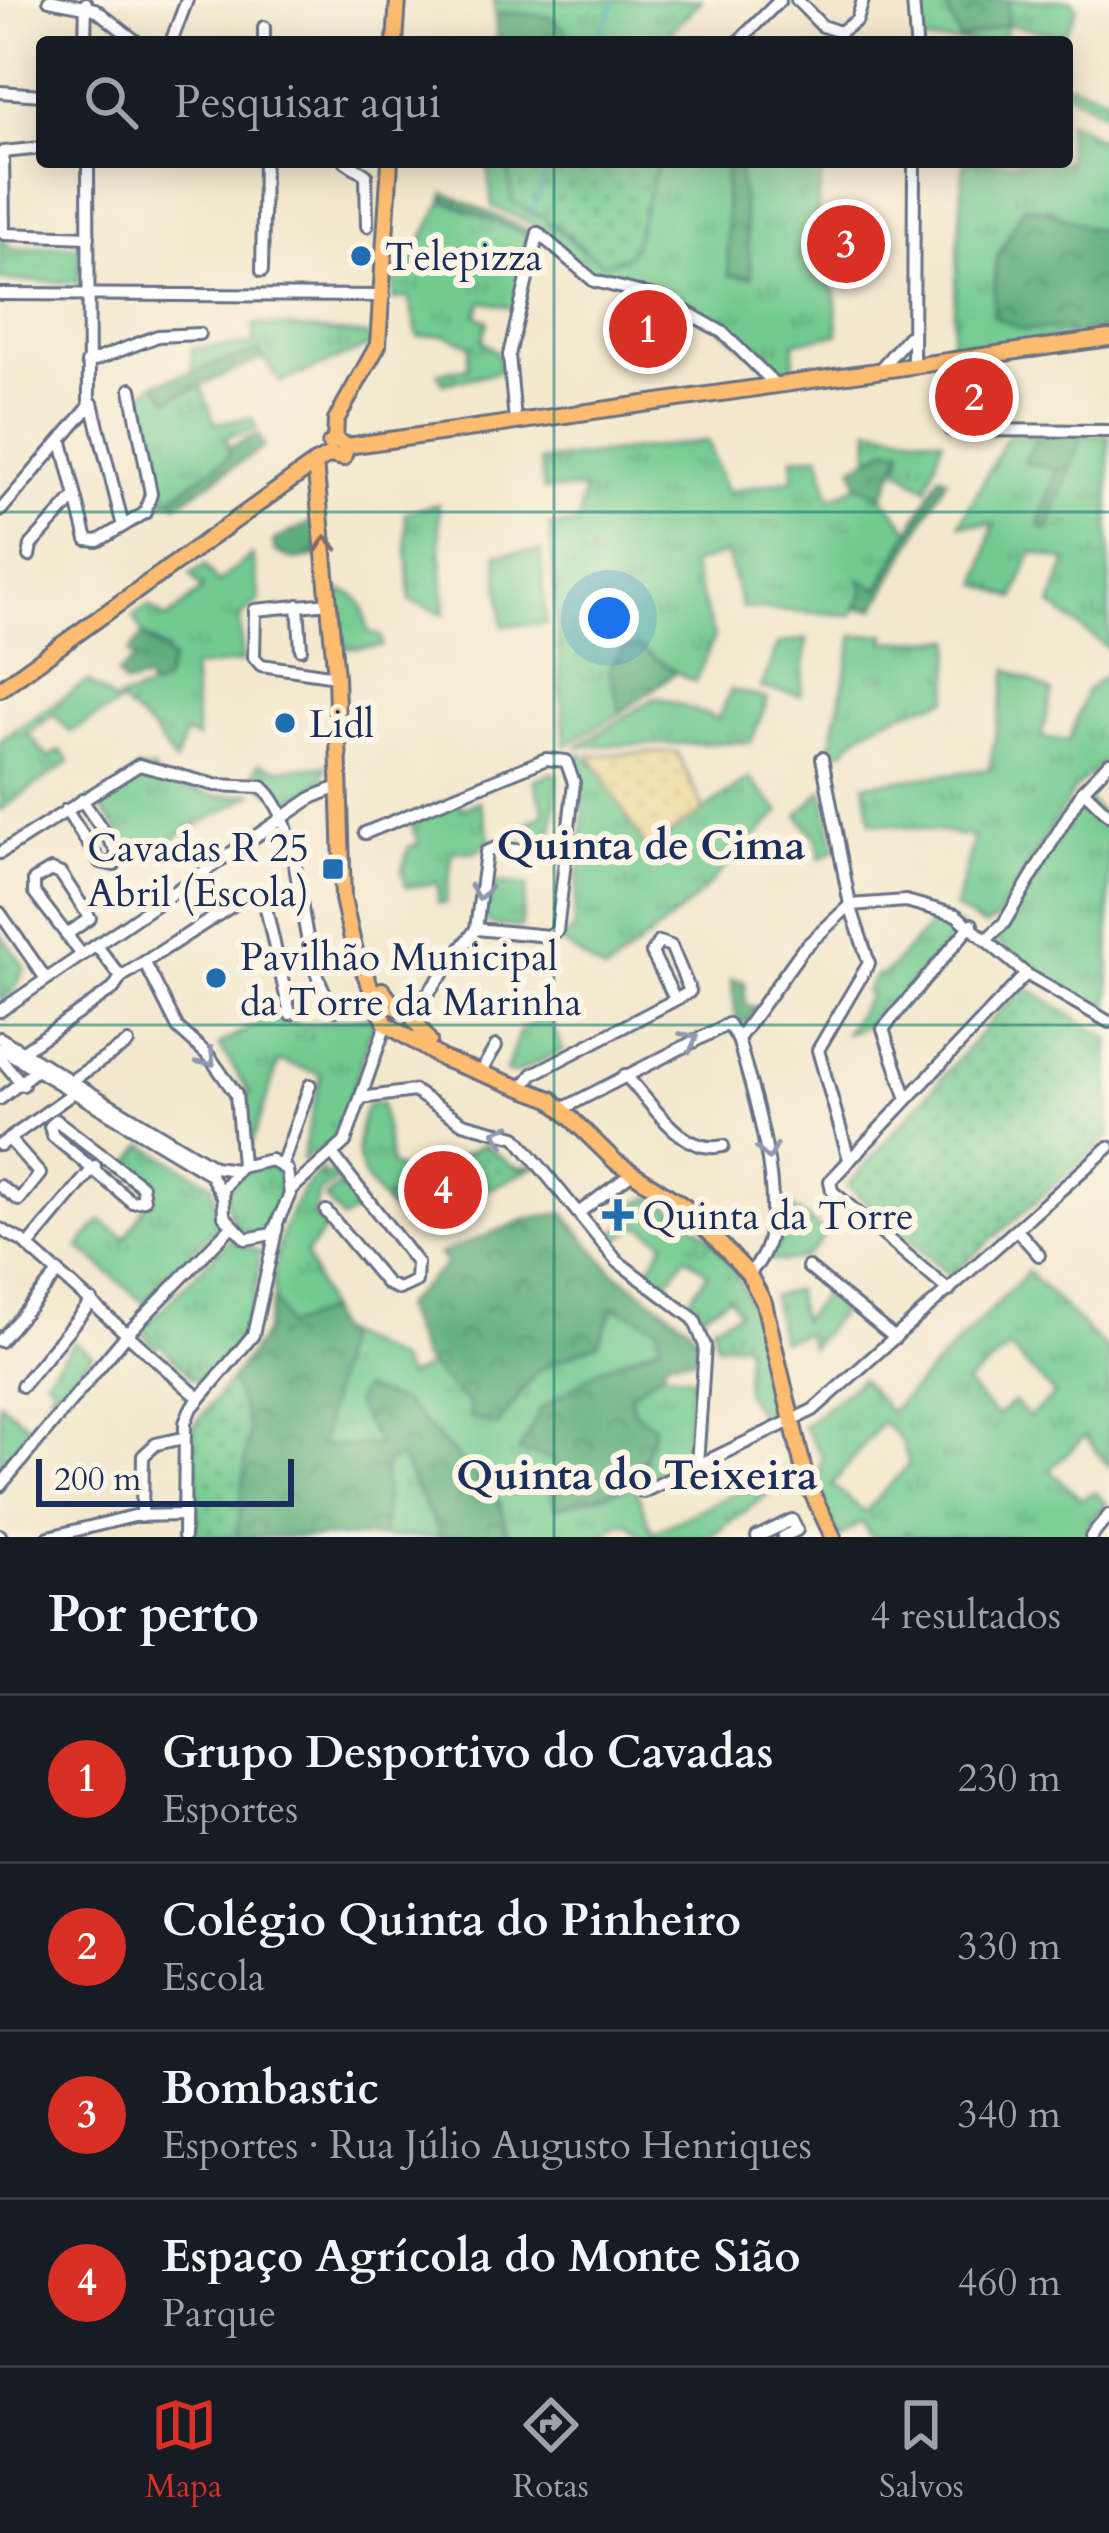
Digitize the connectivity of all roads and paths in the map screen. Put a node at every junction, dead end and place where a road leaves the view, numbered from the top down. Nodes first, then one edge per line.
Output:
1 (49, 0) edge
2 (187, 0) edge
3 (398, 0) edge
4 (780, 0) edge
5 (797, 0) edge
6 (863, 0) edge
7 (913, 0) edge
8 (86, 3) edge
9 (264, 27) dead end
10 (85, 36) edge
11 (129, 36) edge
12 (173, 36) edge
13 (264, 36) edge
14 (395, 36) edge
15 (744, 36) edge
16 (916, 36) edge
17 (0, 92) edge
18 (36, 95) edge
19 (36, 149) edge
20 (88, 168) edge
21 (264, 168) edge
22 (355, 168) edge
23 (390, 168) edge
24 (914, 168) edge
25 (367, 226) dead end
26 (89, 237) junction
27 (262, 271) dead end
28 (0, 293) edge
29 (90, 293) junction
30 (384, 296) junction
31 (199, 334) dead end
32 (912, 335) junction
33 (1109, 338) edge
34 (947, 361) junction
35 (87, 363) junction
36 (913, 365) junction
37 (879, 370) junction
38 (776, 385) junction
39 (131, 389) dead end
40 (91, 400) junction
41 (515, 421) junction
42 (1109, 431) edge
43 (62, 442) junction
44 (337, 447) junction
45 (315, 463) junction
46 (75, 497) junction
47 (0, 511) edge
48 (123, 526) junction
49 (29, 556) dead end
50 (331, 603) junction
51 (298, 604) junction
52 (301, 650) dead end
53 (336, 676) junction
54 (0, 689) edge
55 (822, 758) dead end
56 (1109, 763) edge
57 (340, 786) junction
58 (1083, 790) junction
59 (82, 800) junction
60 (65, 810) junction
61 (1109, 815) edge
62 (283, 818) junction
63 (365, 833) dead end
64 (0, 854) edge
65 (566, 856) junction
66 (850, 905) junction
67 (0, 913) edge
68 (972, 924) junction
69 (476, 929) junction
70 (66, 935) junction
71 (988, 938) junction
72 (96, 945) junction
73 (82, 955) junction
74 (145, 963) junction
75 (1026, 974) junction
76 (122, 977) junction
77 (46, 980) junction
78 (675, 999) junction
79 (336, 1010) dead end
80 (0, 1011) edge
81 (404, 1012) junction
82 (290, 1014) dead end
83 (1109, 1022) edge
84 (392, 1027) junction
85 (0, 1037) edge
86 (738, 1040) junction
87 (128, 1043) dead end
88 (496, 1046) dead end
89 (0, 1048) edge
90 (23, 1052) junction
91 (0, 1058) edge
92 (40, 1067) junction
93 (474, 1070) junction
94 (625, 1075) junction
95 (22, 1084) junction
96 (310, 1084) dead end
97 (72, 1086) junction
98 (522, 1088) junction
99 (361, 1098) junction
100 (907, 1099) junction
101 (0, 1100) edge
102 (562, 1109) junction
103 (4, 1142) edge
104 (723, 1146) dead end
105 (1109, 1148) edge
106 (179, 1151) junction
107 (105, 1155) junction
108 (333, 1155) junction
109 (849, 1159) junction
110 (283, 1166) junction
111 (239, 1167) junction
112 (309, 1168) junction
113 (93, 1169) junction
114 (631, 1174) junction
115 (0, 1186) edge
116 (290, 1193) junction
117 (222, 1195) junction
118 (326, 1211) dead end
119 (581, 1211) junction
120 (230, 1227) junction
121 (278, 1227) junction
122 (0, 1229) edge
123 (1017, 1230) junction
124 (255, 1241) junction
125 (28, 1246) junction
126 (1040, 1255) dead end
127 (269, 1260) junction
128 (808, 1268) dead end
129 (58, 1272) junction
130 (748, 1273) junction
131 (949, 1291) junction
132 (92, 1301) junction
133 (128, 1333) junction
134 (896, 1338) junction
135 (0, 1341) edge
136 (22, 1386) dead end
137 (199, 1398) junction
138 (791, 1420) junction
139 (182, 1438) junction
140 (697, 1465) junction
141 (0, 1486) edge
142 (643, 1492) dead end
143 (183, 1515) junction
144 (1109, 1515) edge
145 (142, 1516) junction
146 (761, 1536) edge
147 (49, 1537) edge
148 (184, 1537) edge
149 (783, 1537) edge
150 (833, 1537) edge
151 (1091, 1537) edge

1 - 8 street
2 - 12 street
3 - 14 main road
4 - 15 street
5 - 6 street
7 - 16 street
8 - 10 street
8 - 11 street
9 - 13 street
17 - 18 street
19 - 26 street
20 - 26 street
21 - 27 street
22 - 25 street
23 - 30 main road
24 - 32 street
26 - 29 street
28 - 29 street
29 - 30 street
29 - 35 street
30 - 44 main road
31 - 35 street
32 - 34 street
32 - 36 street
32 - 37 street
33 - 34 main road
34 - 36 main road
34 - 42 street
35 - 40 street
36 - 37 main road
37 - 38 main road
38 - 41 main road
38 - 41 street
39 - 48 street
40 - 43 street
40 - 48 street
41 - 44 main road
43 - 46 street
43 - 47 street
44 - 45 main road
50 -> 45 main road
45 - 54 main road
46 - 48 street
46 - 49 street
50 - 51 street
50 - 53 main road
51 - 52 street
51 - 53 street
53 - 57 main road
55 - 66 street
56 - 58 street
57 - 62 street
57 - 81 main road
57 - 84 main road
58 - 61 street
58 - 71 street
59 - 60 street
59 - 60 street
59 - 62 street
60 - 64 street
62 - 72 street
62 - 79 street
63 - 65 street
65 - 69 street
65 -> 69 street
66 - 68 street
66 - 86 street
66 - 109 street
67 - 77 street
68 - 71 street
68 - 100 street
69 - 81 street
70 - 70 street
70 - 73 street
71 - 75 street
72 - 73 street
72 - 76 street
73 - 77 street
74 - 76 street
74 - 82 street
74 -> 111 street
75 - 83 street
75 - 100 street
76 - 90 street
77 - 80 street
78 - 78 street
78 - 98 street
81 - 84 main road
81 - 84 main road
81 - 93 main road
84 - 93 main road
84 - 99 street
85 - 90 street
94 -> 86 street
86 -> 130 street
87 - 97 street
88 - 93 street
89 - 92 street
90 - 92 street
91 - 95 street
92 - 95 street
92 - 97 street
93 - 98 main road
94 - 102 street
94 - 104 street
95 - 101 street
96 - 110 street
97 - 103 street
97 - 106 street
98 - 102 main road
99 - 108 street
119 -> 99 street
100 - 109 street
102 - 114 main road
103 - 115 street
105 - 123 street
106 - 111 street
106 - 117 street
107 - 113 street
107 - 113 street
107 - 113 street
108 - 112 street
108 - 118 street
109 - 131 street
110 - 111 street
110 - 112 street
110 - 116 street
111 - 117 street
112 - 116 street
113 - 125 street
114 - 119 street
114 - 130 main road
116 - 121 street
117 - 120 street
119 - 140 street
120 - 124 street
120 - 133 street
121 - 124 street
121 - 127 street
122 - 125 street
123 - 126 street
123 - 131 street
124 - 127 street
125 - 129 street
127 - 137 street
128 - 134 street
129 - 132 street
129 - 135 street
130 - 138 main road
131 - 134 street
132 - 133 street
132 - 136 street
133 - 137 street
133 - 141 street
134 - 138 street
137 - 139 street
138 - 140 street
138 - 150 main road
139 - 143 street
139 - 145 street
140 - 142 street
143 - 145 street
143 - 148 street
144 - 151 street
145 - 147 street
146 - 149 street

